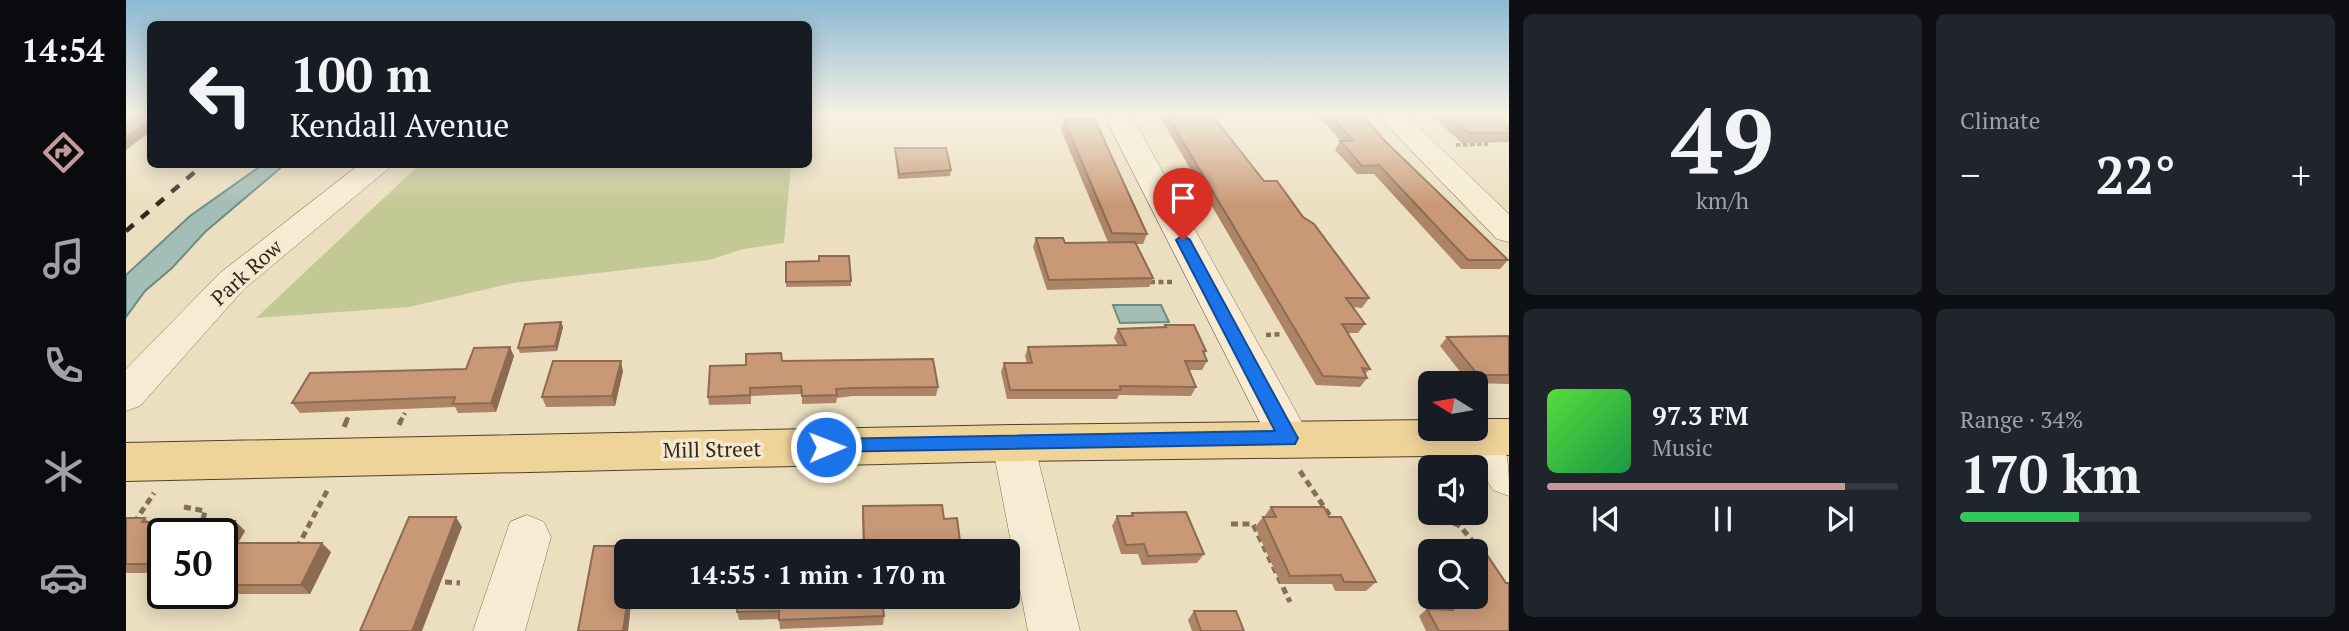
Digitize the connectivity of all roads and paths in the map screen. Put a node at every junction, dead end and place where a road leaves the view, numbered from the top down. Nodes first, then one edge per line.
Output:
1 (1132, 144) edge
2 (1419, 144) edge
3 (374, 168) edge
4 (1509, 232) edge
5 (1150, 282) edge
6 (1176, 282) dead end
7 (126, 395) edge
8 (405, 413) edge
9 (349, 415) edge
10 (399, 426) dead end
11 (343, 428) dead end
12 (1495, 438) edge
13 (1013, 443) junction
14 (1293, 453) junction
15 (140, 477) edge
16 (1509, 477) edge
17 (327, 489) dead end
18 (184, 507) dead end
19 (203, 518) edge
20 (134, 524) edge
21 (1230, 524) dead end
22 (1458, 525) edge
23 (1337, 529) edge
24 (527, 537) dead end
25 (1471, 539) edge
26 (297, 549) edge
27 (445, 582) dead end
28 (460, 583) dead end
29 (1290, 602) dead end
30 (499, 631) edge
31 (1054, 631) edge

1 - 14 street
2 - 4 street
3 - 7 street, Park Row
5 - 6 path
8 - 10 path
9 - 11 path
12 - 14 main road, Mill Street
12 - 16 street
13 - 14 main road, Mill Street
13 - 15 main road, Mill Street
13 - 31 street
14 - 23 path
15 - 20 path
17 - 26 path
18 - 19 path
21 - 29 path
22 - 25 path
24 - 30 street
27 - 28 path

